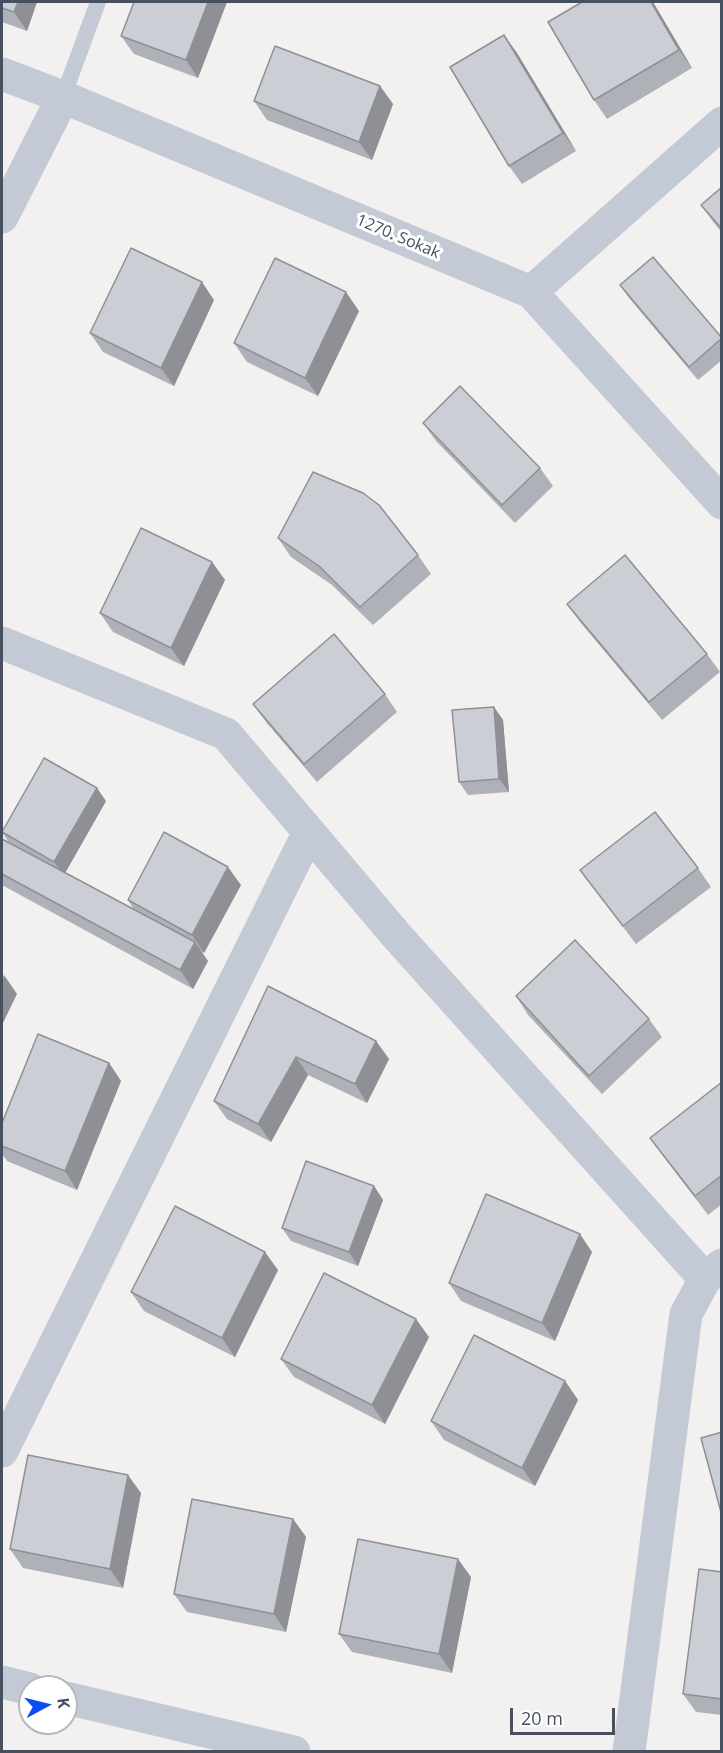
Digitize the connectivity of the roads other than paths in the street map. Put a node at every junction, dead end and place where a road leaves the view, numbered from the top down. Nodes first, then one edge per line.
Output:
1 (98, 2) edge
2 (2, 74) edge
3 (63, 97) junction
4 (722, 123) edge
5 (2, 217) edge
6 (531, 292) junction
7 (722, 503) edge
8 (2, 644) edge
9 (309, 832) junction
10 (713, 1272) edge
11 (2, 1451) edge
12 (2, 1682) edge
13 (18, 1686) edge
14 (78, 1701) edge
15 (294, 1752) edge
16 (629, 1752) edge

1 - 3 lane
2 - 3 street, 1270. Sokak
3 - 5 street
3 - 6 street, 1270. Sokak
4 - 6 street
6 - 7 street, 1270. Sokak
8 - 9 street
9 - 10 street
9 - 11 street
10 - 16 street
12 - 13 street
14 - 15 street

